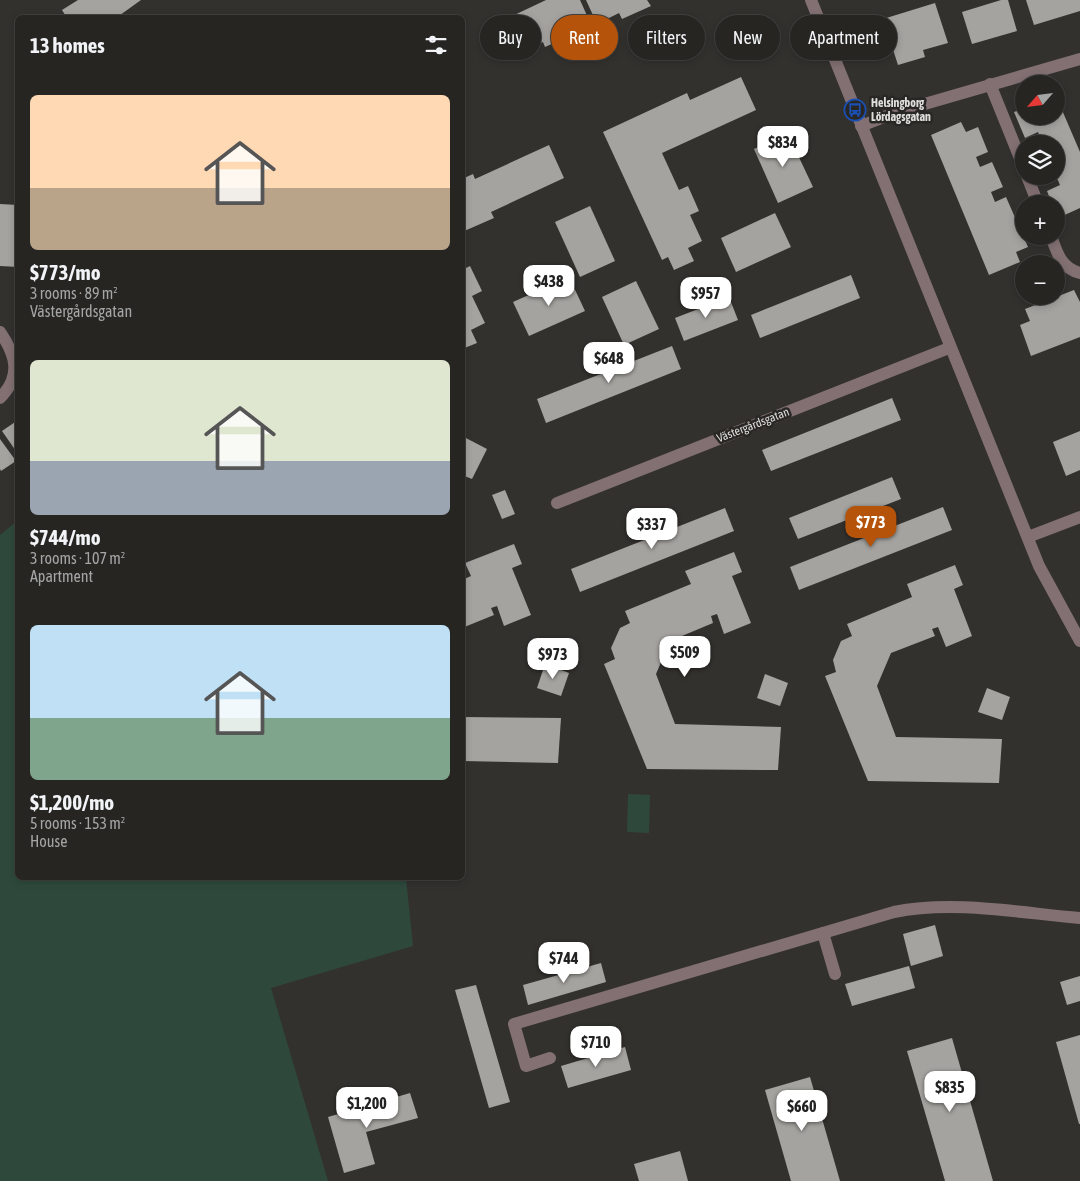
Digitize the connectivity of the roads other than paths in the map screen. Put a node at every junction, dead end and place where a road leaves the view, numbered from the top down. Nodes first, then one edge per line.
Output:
1 (811, 0) edge
2 (1080, 59) edge
3 (990, 84) junction
4 (861, 126) junction
5 (1015, 146) edge
6 (1054, 245) edge
7 (1080, 273) edge
8 (0, 332) edge
9 (949, 348) junction
10 (0, 398) edge
11 (557, 502) dead end
12 (1080, 517) edge
13 (1028, 537) junction
14 (1080, 641) edge
15 (1080, 918) edge
16 (823, 933) junction
17 (835, 974) dead end
18 (550, 1058) dead end

1 - 4 street
2 - 3 street
3 - 4 street
3 - 5 street
4 - 9 street
6 - 7 street
8 - 10 street
9 - 11 street, Västergårdsgatan
9 - 13 street
12 - 13 street
13 - 14 street
15 - 16 street
16 - 17 street
16 - 18 street

